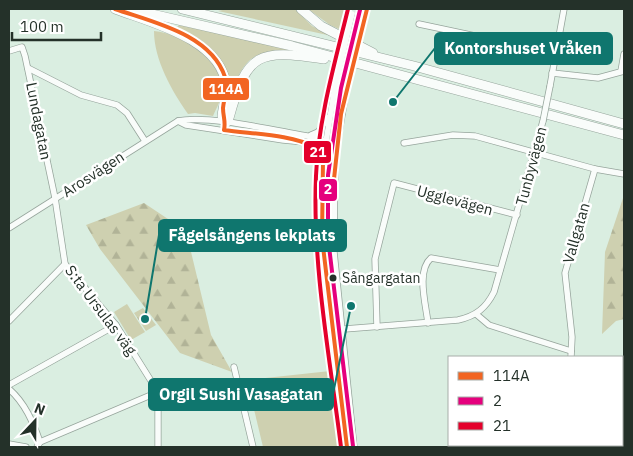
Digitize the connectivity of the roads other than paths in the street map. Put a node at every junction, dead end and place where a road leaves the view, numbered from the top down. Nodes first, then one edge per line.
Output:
1 (115, 9) edge
2 (130, 9) edge
3 (182, 9) edge
4 (301, 9) edge
5 (366, 9) edge
6 (564, 9) edge
7 (353, 12) edge
8 (144, 15) junction
9 (419, 24) dead end
10 (9, 51) edge
11 (556, 53) junction
12 (624, 54) edge
13 (379, 57) junction
14 (361, 64) junction
15 (28, 68) junction
16 (623, 71) edge
17 (552, 73) junction
18 (330, 114) junction
19 (624, 124) edge
20 (225, 126) junction
21 (624, 135) edge
22 (307, 136) junction
23 (145, 141) junction
24 (300, 142) junction
25 (326, 143) junction
26 (404, 143) dead end
27 (336, 145) junction
28 (536, 152) junction
29 (323, 160) junction
30 (595, 169) junction
31 (624, 174) edge
32 (55, 198) junction
33 (517, 216) junction
34 (9, 228) edge
35 (65, 264) junction
36 (500, 270) junction
37 (476, 314) junction
38 (9, 320) edge
39 (428, 323) junction
40 (116, 326) junction
41 (377, 327) junction
42 (332, 330) junction
43 (341, 330) junction
44 (571, 354) edge
45 (234, 367) dead end
46 (9, 385) edge
47 (9, 389) edge
48 (158, 392) junction
49 (9, 444) edge
50 (39, 444) edge
51 (26, 447) edge
52 (158, 447) edge
53 (253, 447) edge
54 (346, 447) edge
55 (354, 447) edge

1 - 8 highway
2 - 8 highway
3 - 13 highway
4 - 13 highway
5 - 27 street, bridge
6 - 11 street, Tunbyvägen
7 - 18 street, bridge
8 - 14 highway
8 - 20 highway
9 - 11 street
10 - 15 street, Lundagatan
11 - 17 street, Tunbyvägen
12 - 16 street
13 - 19 highway
14 - 20 highway
14 - 21 highway
15 - 23 street
15 - 32 street, Lundagatan
16 - 17 street
17 - 28 street, Tunbyvägen, bridge
18 - 22 street
18 - 25 street
20 - 22 street, Arosvägen
20 - 23 street, Arosvägen
20 - 24 street, Arosvägen
22 - 25 street, Arosvägen
23 - 32 street, Arosvägen
24 - 25 street, Arosvägen
24 - 29 street
25 - 27 street, Arosvägen
25 - 29 street
26 - 28 street
27 - 43 street
28 - 30 street
28 - 33 street, Tunbyvägen
29 - 42 street
30 - 31 street
30 - 44 street, Vallgatan
32 - 34 street, Arosvägen
32 - 35 street, S:ta Ursulas väg
33 - 36 street, Tunbyvägen
33 - 41 street, Ugglevägen
35 - 38 street
35 - 40 street, S:ta Ursulas väg
36 - 37 street, Tunbyvägen
36 - 39 street
37 - 39 street
37 - 44 street
39 - 41 street
40 - 46 street
40 - 48 street, S:ta Ursulas väg
41 - 43 street
42 - 43 street
42 - 54 street
43 - 55 street
45 - 53 street
47 - 50 street
48 - 50 street
48 - 52 street
49 - 51 street

